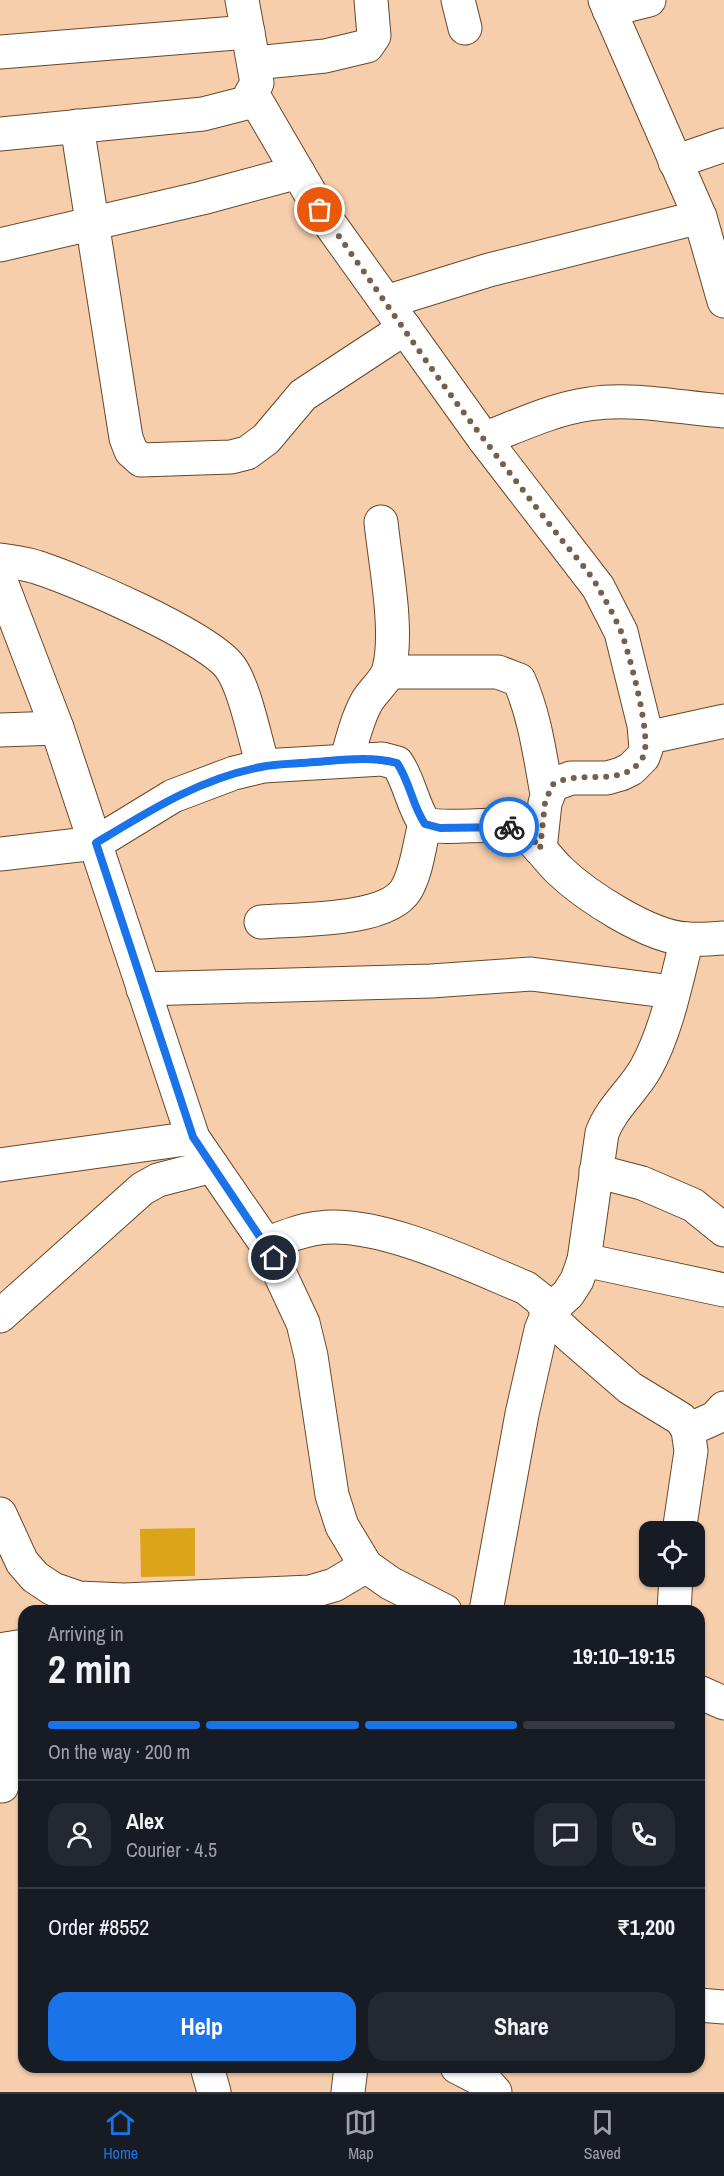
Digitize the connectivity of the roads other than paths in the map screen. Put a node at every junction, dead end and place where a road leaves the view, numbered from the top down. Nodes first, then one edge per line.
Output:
1 (242, 0) edge
2 (371, 0) edge
3 (649, 0) edge
4 (607, 5) edge
5 (251, 47) junction
6 (0, 52) edge
7 (253, 95) junction
8 (77, 126) junction
9 (0, 134) edge
10 (724, 145) edge
11 (675, 162) junction
12 (298, 172) junction
13 (700, 217) junction
14 (93, 222) junction
15 (0, 245) edge
16 (724, 301) edge
17 (386, 302) junction
18 (405, 328) junction
19 (724, 411) edge
20 (484, 439) junction
21 (381, 522) dead end
22 (0, 560) edge
23 (0, 579) edge
24 (389, 672) junction
25 (724, 721) edge
26 (57, 728) junction
27 (0, 730) edge
28 (646, 738) junction
29 (347, 759) junction
30 (263, 766) junction
31 (547, 794) junction
32 (425, 824) junction
33 (96, 843) junction
34 (540, 849) junction
35 (0, 854) edge
36 (261, 922) dead end
37 (724, 938) edge
38 (687, 939) junction
39 (143, 989) junction
40 (673, 992) junction
41 (193, 1137) junction
42 (0, 1165) edge
43 (212, 1166) junction
44 (596, 1171) junction
45 (724, 1230) edge
46 (266, 1244) junction
47 (584, 1260) junction
48 (724, 1290) edge
49 (548, 1312) junction
50 (0, 1316) edge
51 (724, 1408) edge
52 (688, 1430) junction
53 (0, 1514) edge
54 (681, 1521) edge
55 (366, 1566) junction
56 (675, 1587) edge
57 (309, 1602) edge
58 (78, 1605) edge
59 (434, 1605) edge
60 (487, 1605) edge
61 (674, 1605) edge
62 (18, 1647) edge
63 (705, 1695) edge
64 (724, 1703) edge
65 (2, 1786) dead end
66 (705, 2005) edge
67 (724, 2007) edge
68 (209, 2073) edge
69 (350, 2073) edge
70 (469, 2073) edge
71 (214, 2092) edge
72 (348, 2092) edge
73 (495, 2092) edge

1 - 5 street
2 - 5 street
3 - 4 street
4 - 11 street
5 - 6 street
5 - 7 street
7 - 8 street
7 - 12 street
8 - 9 street
8 - 14 street
10 - 11 street
11 - 13 street
12 - 14 street
12 - 17 street
13 - 16 street
13 - 17 street
14 - 15 street
14 - 18 street
17 - 18 street
18 - 20 street
19 - 20 street
20 - 28 street
21 - 24 street
22 - 30 street
23 - 26 street
24 - 29 street
24 - 31 street
25 - 28 street
26 - 27 street
26 - 33 street
28 - 31 street
29 - 30 street
29 - 32 street
30 - 33 street
31 - 34 street
32 - 34 street
32 - 36 street
33 - 35 street
33 - 39 street
34 - 38 street
37 - 38 street
38 - 40 street
39 - 40 street
39 - 41 street
40 - 44 street
41 - 42 street
41 - 43 street
43 - 46 street
43 - 50 street
44 - 45 street
44 - 47 street
46 - 49 street
46 - 55 street
47 - 48 street
47 - 49 street
49 - 52 street
49 - 60 street
51 - 52 street
52 - 54 street
53 - 58 street
55 - 57 street
55 - 59 street
56 - 61 street
57 - 58 street
62 - 65 street
63 - 64 street
66 - 67 street
68 - 71 street
69 - 72 street
70 - 73 street

